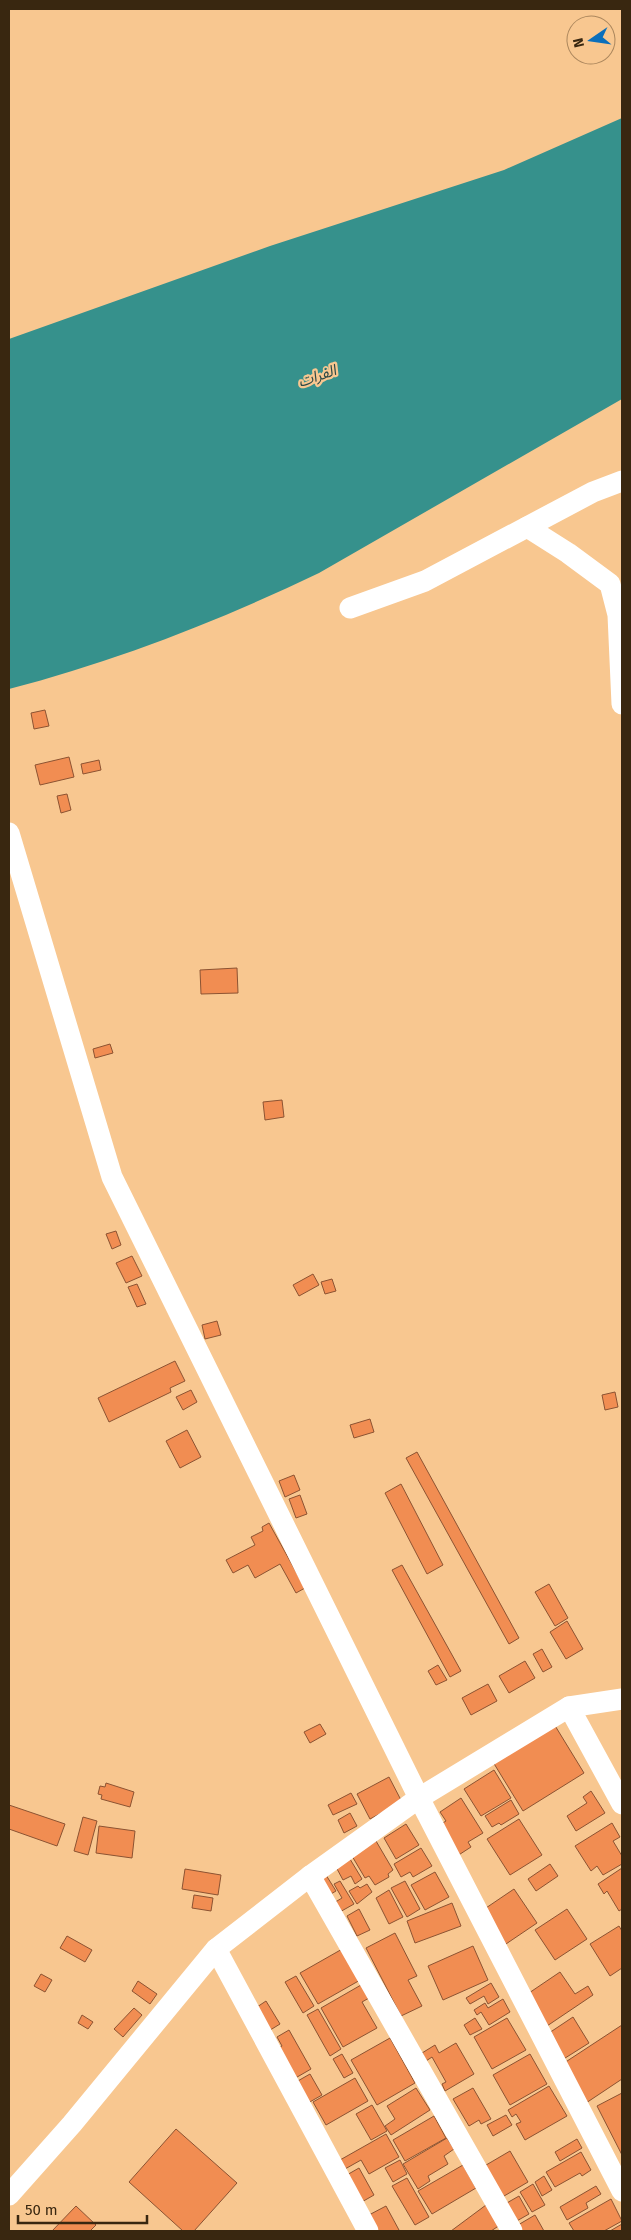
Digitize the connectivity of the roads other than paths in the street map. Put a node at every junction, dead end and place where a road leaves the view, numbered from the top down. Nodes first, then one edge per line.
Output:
1 (622, 481) edge
2 (527, 527) junction
3 (350, 608) dead end
4 (622, 704) edge
5 (9, 833) edge
6 (622, 1699) edge
7 (569, 1707) junction
8 (418, 1798) junction
9 (622, 1804) edge
10 (310, 1876) junction
11 (216, 1949) junction
12 (622, 2192) edge
13 (9, 2194) edge
14 (368, 2231) edge
15 (512, 2231) edge

1 - 2 street
2 - 3 street
2 - 4 street
5 - 8 street
6 - 7 street
7 - 8 street
7 - 9 street
8 - 10 street
8 - 12 street
10 - 11 street
10 - 15 street
11 - 13 street
11 - 14 street

